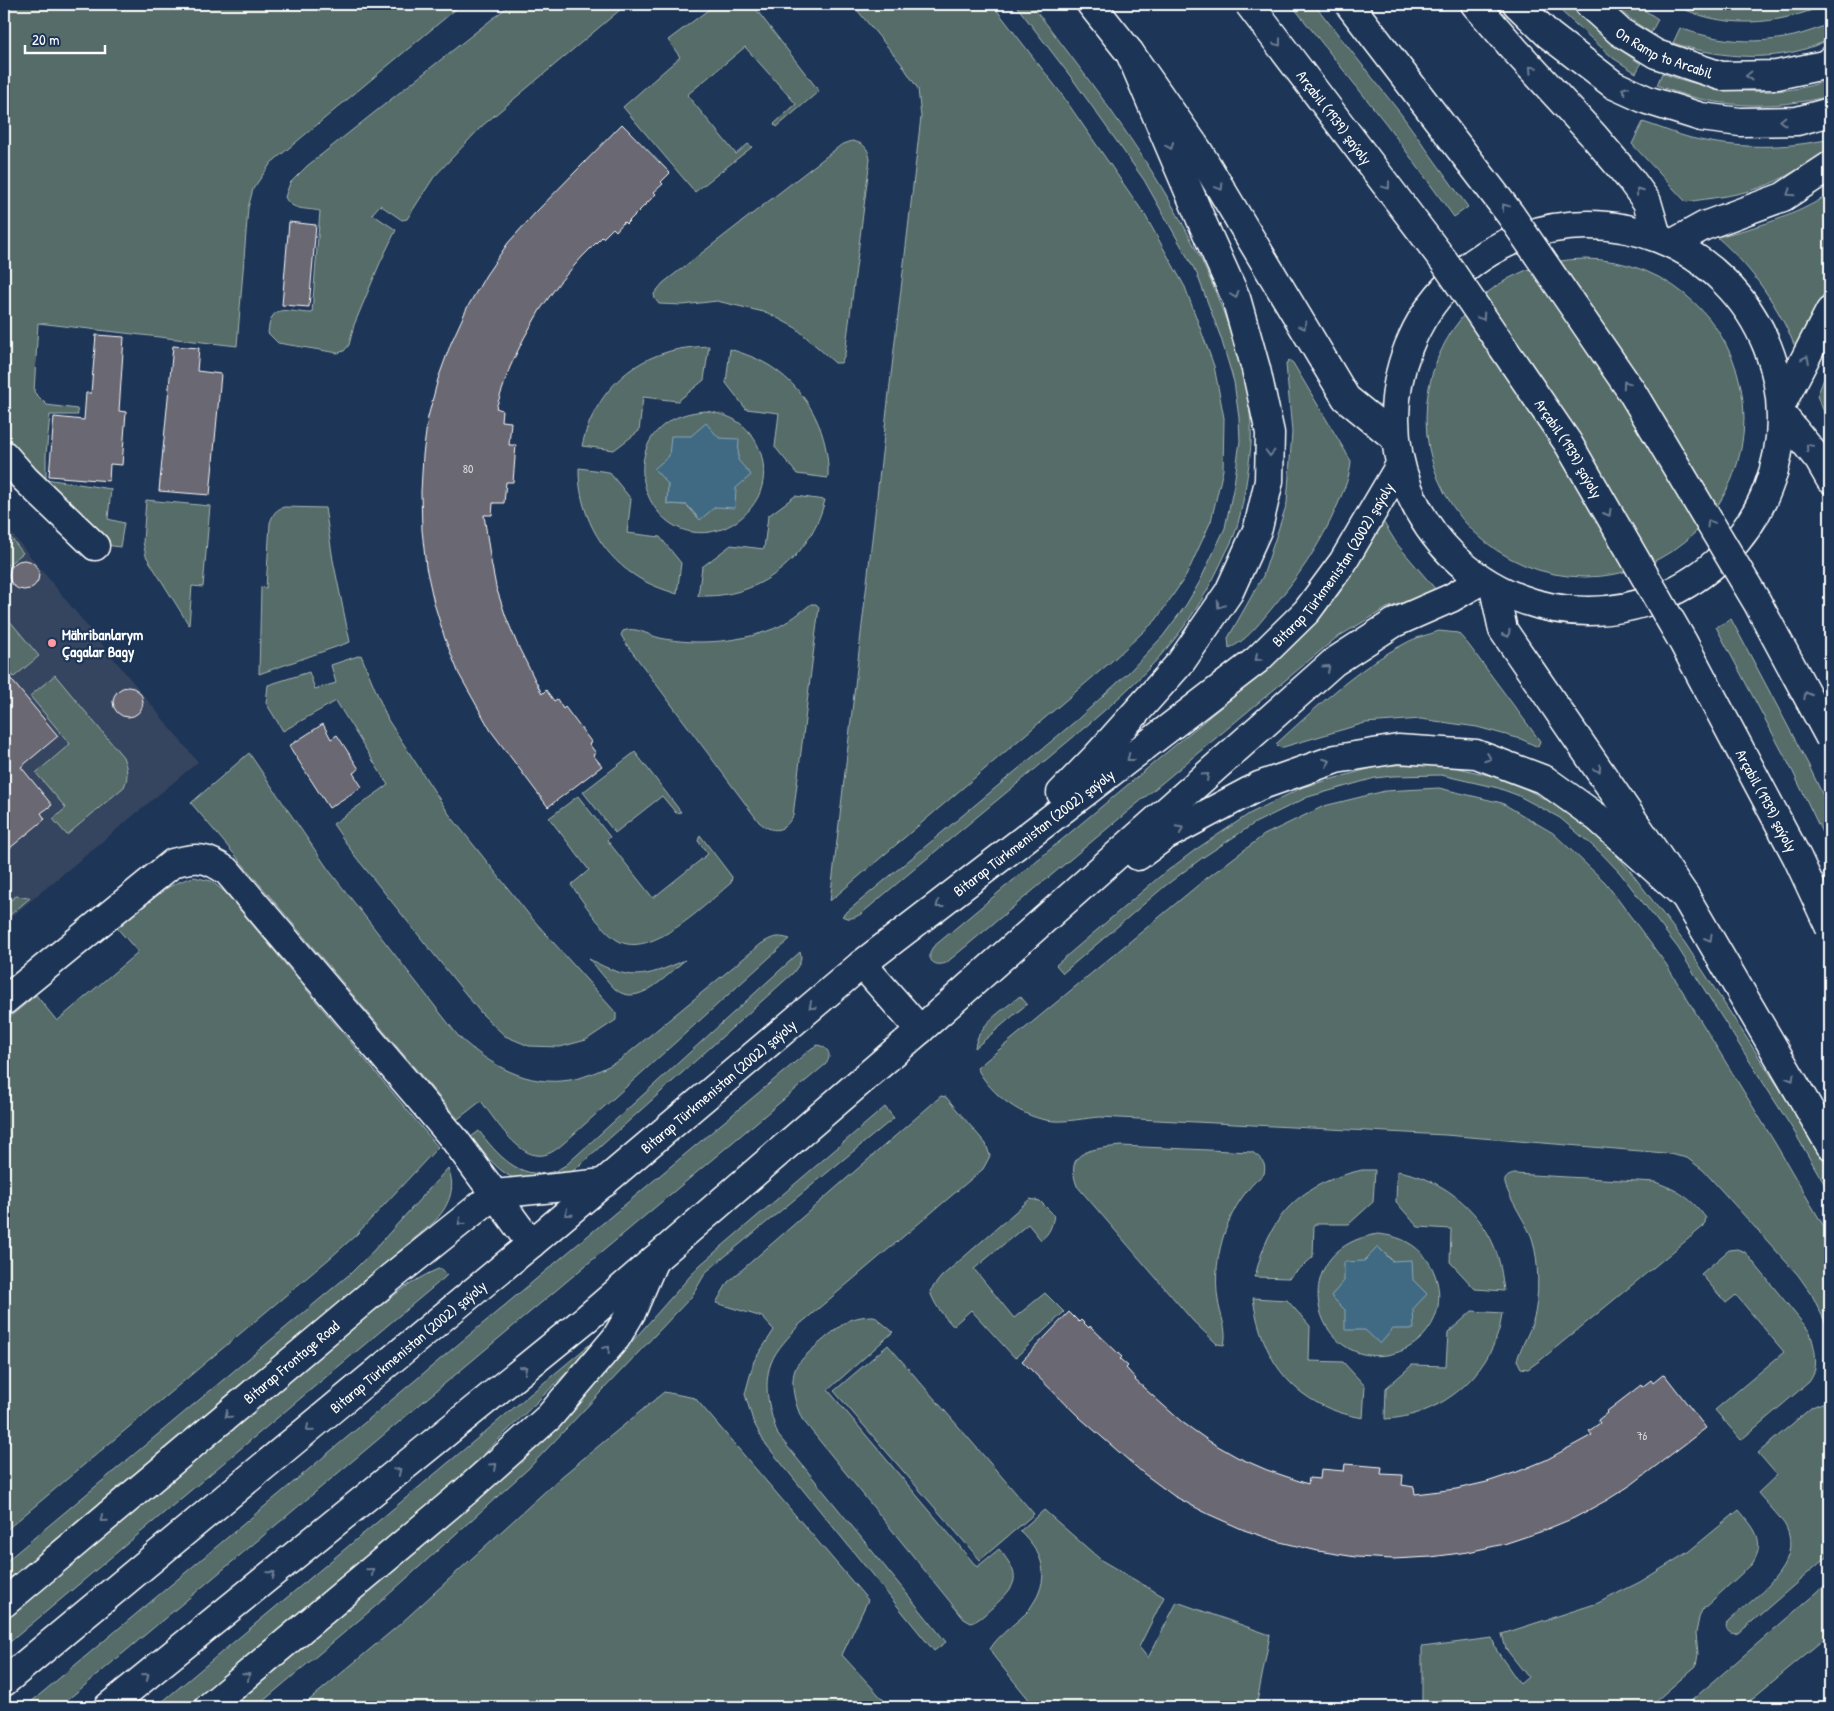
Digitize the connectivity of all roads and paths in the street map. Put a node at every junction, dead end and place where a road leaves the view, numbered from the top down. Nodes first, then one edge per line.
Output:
1 (1091, 4) edge
2 (1249, 4) edge
3 (1349, 4) edge
4 (1475, 4) edge
5 (1517, 4) edge
6 (1589, 4) edge
7 (1130, 53) junction
8 (1830, 61) edge
9 (1830, 112) edge
10 (1830, 166) edge
11 (1665, 239) junction
12 (1830, 312) edge
13 (1783, 409) junction
14 (1395, 438) junction
15 (4, 455) edge
16 (1400, 465) junction
17 (1830, 479) edge
18 (95, 546) dead end
19 (1488, 584) junction
20 (1830, 738) edge
21 (992, 864) junction
22 (1685, 896) junction
23 (1038, 925) junction
24 (1830, 928) edge
25 (862, 964) junction
26 (4, 1001) edge
27 (920, 1030) junction
28 (1830, 1145) edge
29 (604, 1183) junction
30 (495, 1194) junction
31 (531, 1244) junction
32 (654, 1260) junction
33 (4, 1603) edge
34 (4, 1682) edge
35 (108, 1707) edge
36 (209, 1707) edge

1 - 7 main road
2 -> 24 main road, Arçabil (1939) şaýoly, bridge
20 -> 3 main road, bridge
11 -> 4 main road
9 -> 5 main road
8 -> 6 main road, On Ramp to Arcabil
7 -> 14 main road
7 -> 21 main road
10 -> 11 main road
11 - 13 main road
11 - 14 main road
13 -> 12 main road
17 -> 13 main road
13 - 19 main road
14 - 16 main road
15 - 18 main road
16 - 19 main road
16 -> 21 main road, Bitarap Türkmenistan (2002) şaýoly
19 -> 22 main road
23 -> 19 main road
21 -> 25 main road, Bitarap Türkmenistan (2002) şaýoly
23 -> 22 main road
22 -> 28 main road
23 - 27 main road
25 - 27 main road
25 -> 29 main road, Bitarap Türkmenistan (2002) şaýoly
26 - 30 main road
27 - 32 main road
29 - 30 main road
29 -> 31 main road, Bitarap Türkmenistan (2002) şaýoly
30 - 31 main road
30 -> 33 main road, Bitarap Frontage Road
31 -> 34 main road, Bitarap Türkmenistan (2002) şaýoly
35 -> 32 main road
36 -> 32 main road

